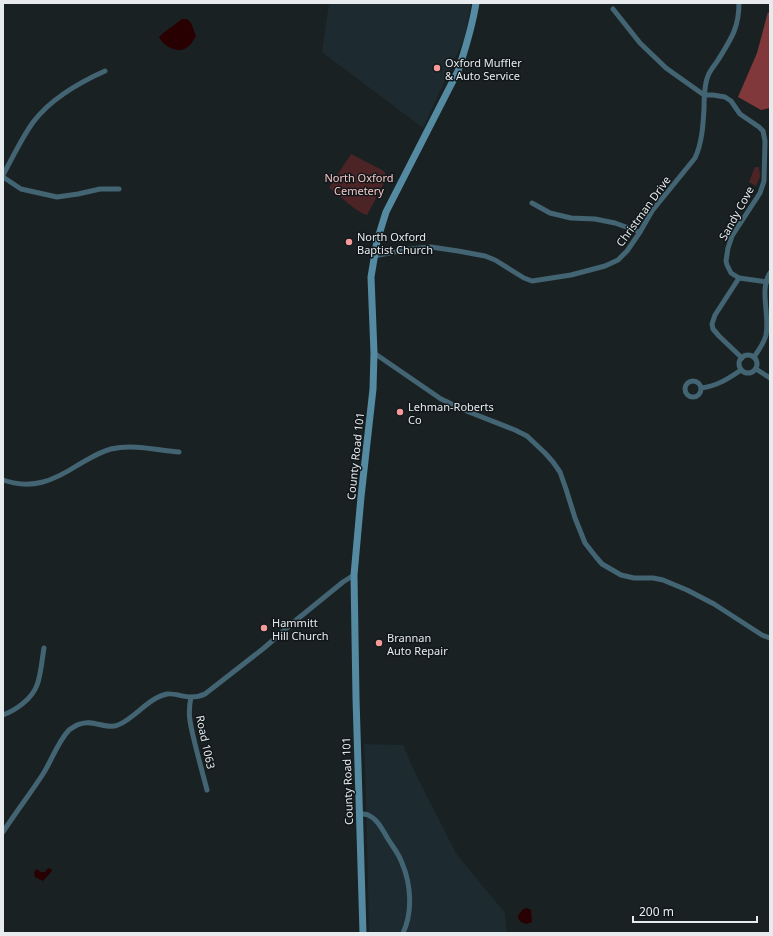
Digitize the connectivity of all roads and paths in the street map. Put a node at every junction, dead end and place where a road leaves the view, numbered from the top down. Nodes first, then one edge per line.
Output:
1 (476, 3) edge
2 (739, 3) edge
3 (613, 9) dead end
4 (105, 71) dead end
5 (704, 95) junction
6 (3, 176) edge
7 (119, 189) dead end
8 (532, 203) dead end
9 (640, 232) junction
10 (374, 256) junction
11 (770, 272) edge
12 (739, 278) junction
13 (767, 282) junction
14 (374, 352) junction
15 (754, 357) junction
16 (742, 358) junction
17 (756, 369) junction
18 (741, 370) junction
19 (770, 378) edge
20 (701, 388) dead end
21 (179, 452) dead end
22 (3, 480) edge
23 (354, 575) junction
24 (770, 638) edge
25 (44, 648) dead end
26 (191, 697) junction
27 (3, 715) edge
28 (207, 790) dead end
29 (359, 814) junction
30 (3, 832) edge
31 (363, 933) edge
32 (403, 933) edge

1 - 10 street, County Road 101
2 - 5 street, Christman Drive
3 - 5 street
4 - 6 street
5 - 9 street, Christman Drive
5 - 12 street, Sandy Cove
6 - 7 street
8 - 9 street
9 - 10 street, Christman Drive
10 - 14 street, County Road 101
11 - 13 street
12 - 13 street
12 - 16 street
13 - 15 street
14 - 23 street, County Road 101
14 - 24 street
15 - 16 street
15 - 17 street
16 - 18 street
17 - 18 street
17 - 19 street
18 - 20 street
21 - 22 street
23 - 26 street
23 - 29 street, County Road 101
25 - 27 street
26 - 28 street, Road 1063
26 - 30 street
29 - 31 street, County Road 101
29 - 32 street

